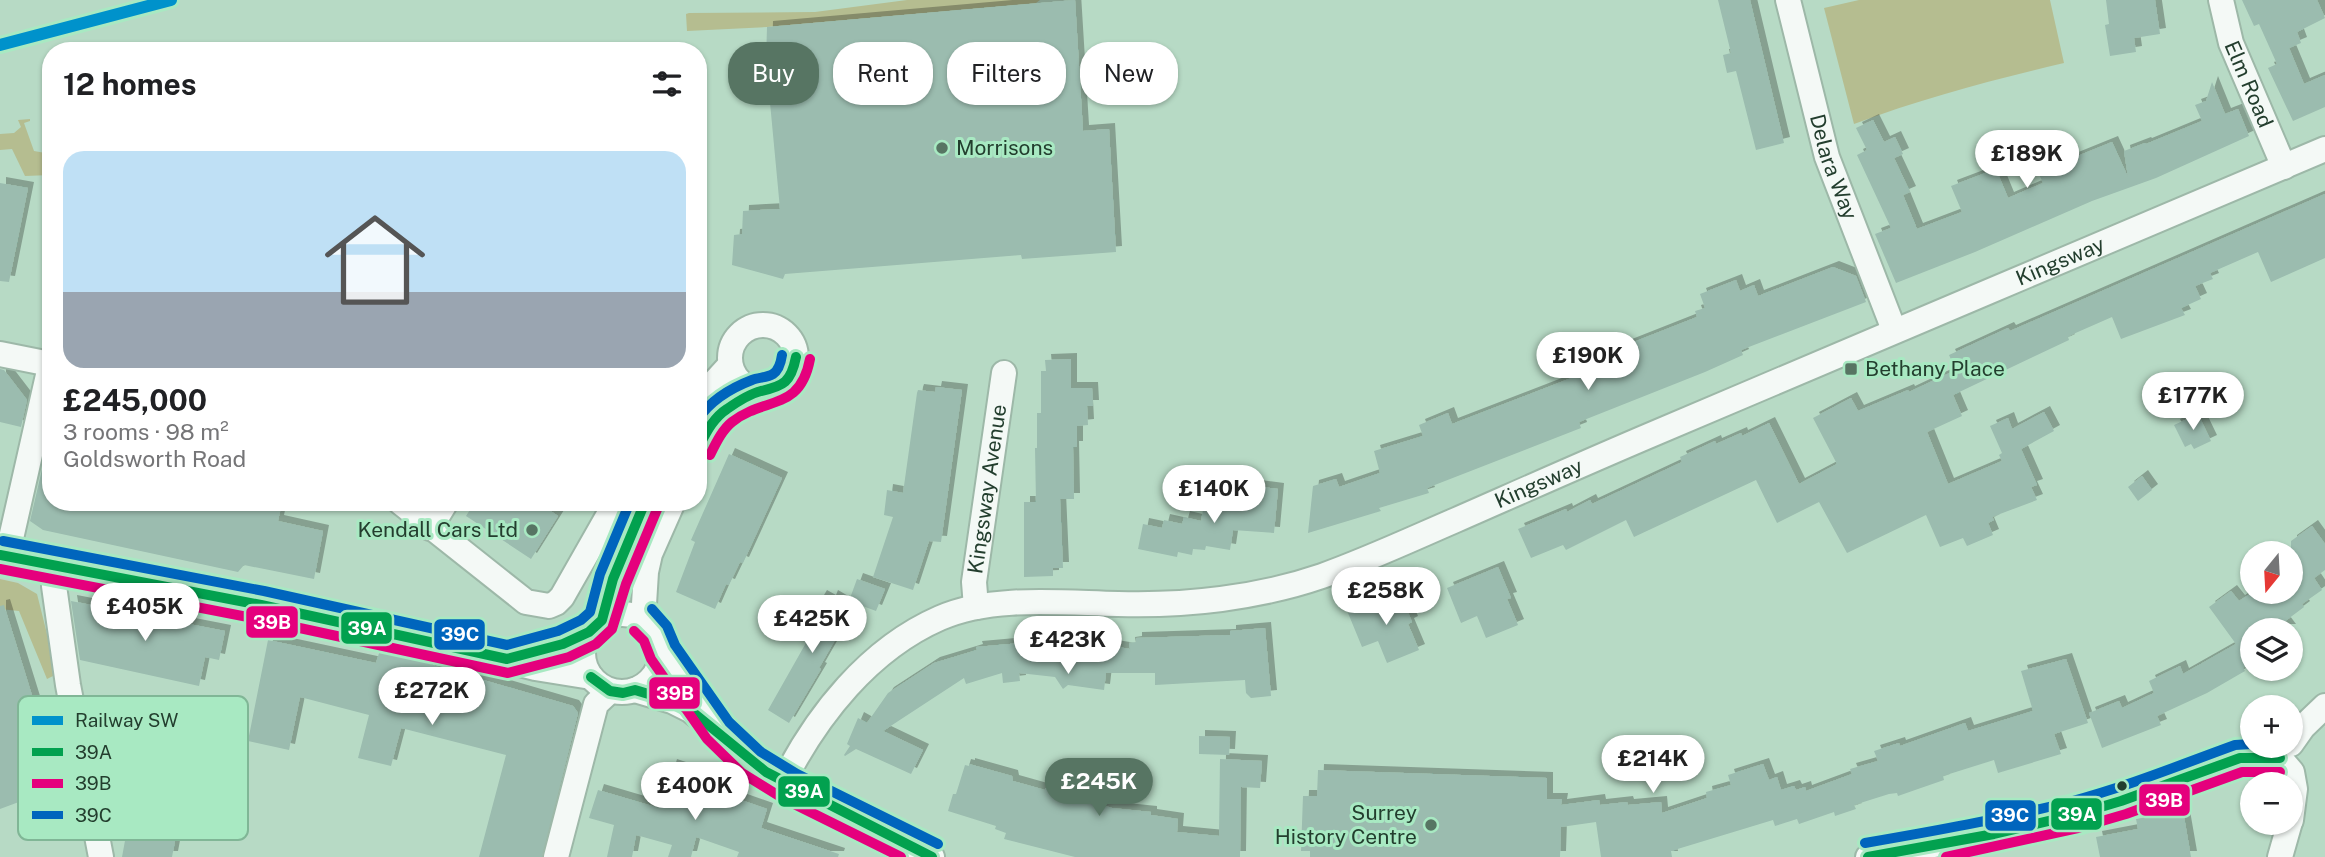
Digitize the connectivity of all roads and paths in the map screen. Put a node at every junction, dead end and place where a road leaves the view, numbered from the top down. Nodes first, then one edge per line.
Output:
1 (1788, 0) edge
2 (2221, 0) edge
3 (2325, 149) edge
4 (2284, 167) junction
5 (1894, 330) junction
6 (0, 354) edge
7 (42, 362) edge
8 (730, 365) junction
9 (1004, 373) dead end
10 (707, 390) edge
11 (759, 391) junction
12 (42, 396) edge
13 (707, 430) edge
14 (411, 511) edge
15 (440, 511) edge
16 (611, 511) edge
17 (641, 511) edge
18 (669, 511) edge
19 (430, 528) junction
20 (4, 555) edge
21 (55, 565) junction
22 (976, 607) junction
23 (643, 620) junction
24 (595, 626) junction
25 (662, 651) junction
26 (507, 659) junction
27 (600, 684) junction
28 (635, 690) junction
29 (70, 696) edge
30 (2325, 706) edge
31 (2303, 727) edge
32 (718, 731) junction
33 (2240, 758) edge
34 (783, 782) junction
35 (2286, 835) edge
36 (1956, 850) edge
37 (556, 857) edge
38 (932, 857) edge
39 (1868, 857) edge
40 (2280, 857) edge

1 - 5 street, Delara Way
2 - 4 street, Elm Road
3 - 4 street, Kingsway
4 - 5 street, Kingsway
5 - 22 street, Kingsway
6 - 7 street
8 - 10 street
8 - 11 street
8 - 11 street
9 - 22 street, Kingsway Avenue
11 - 13 street
12 - 20 street
14 - 19 street
15 - 19 street
16 - 19 street
17 - 24 street
18 - 23 street
20 - 21 street
21 - 26 street
21 - 29 street
22 - 34 street, Kingsway
23 - 24 street
23 - 25 street
24 - 26 street
24 - 27 street
25 - 28 street
25 - 32 street
26 - 27 street
27 - 28 street
27 - 37 street
28 - 32 street
30 - 31 street
32 - 34 street
33 - 36 street
34 - 38 street
35 - 40 street
36 - 39 street

